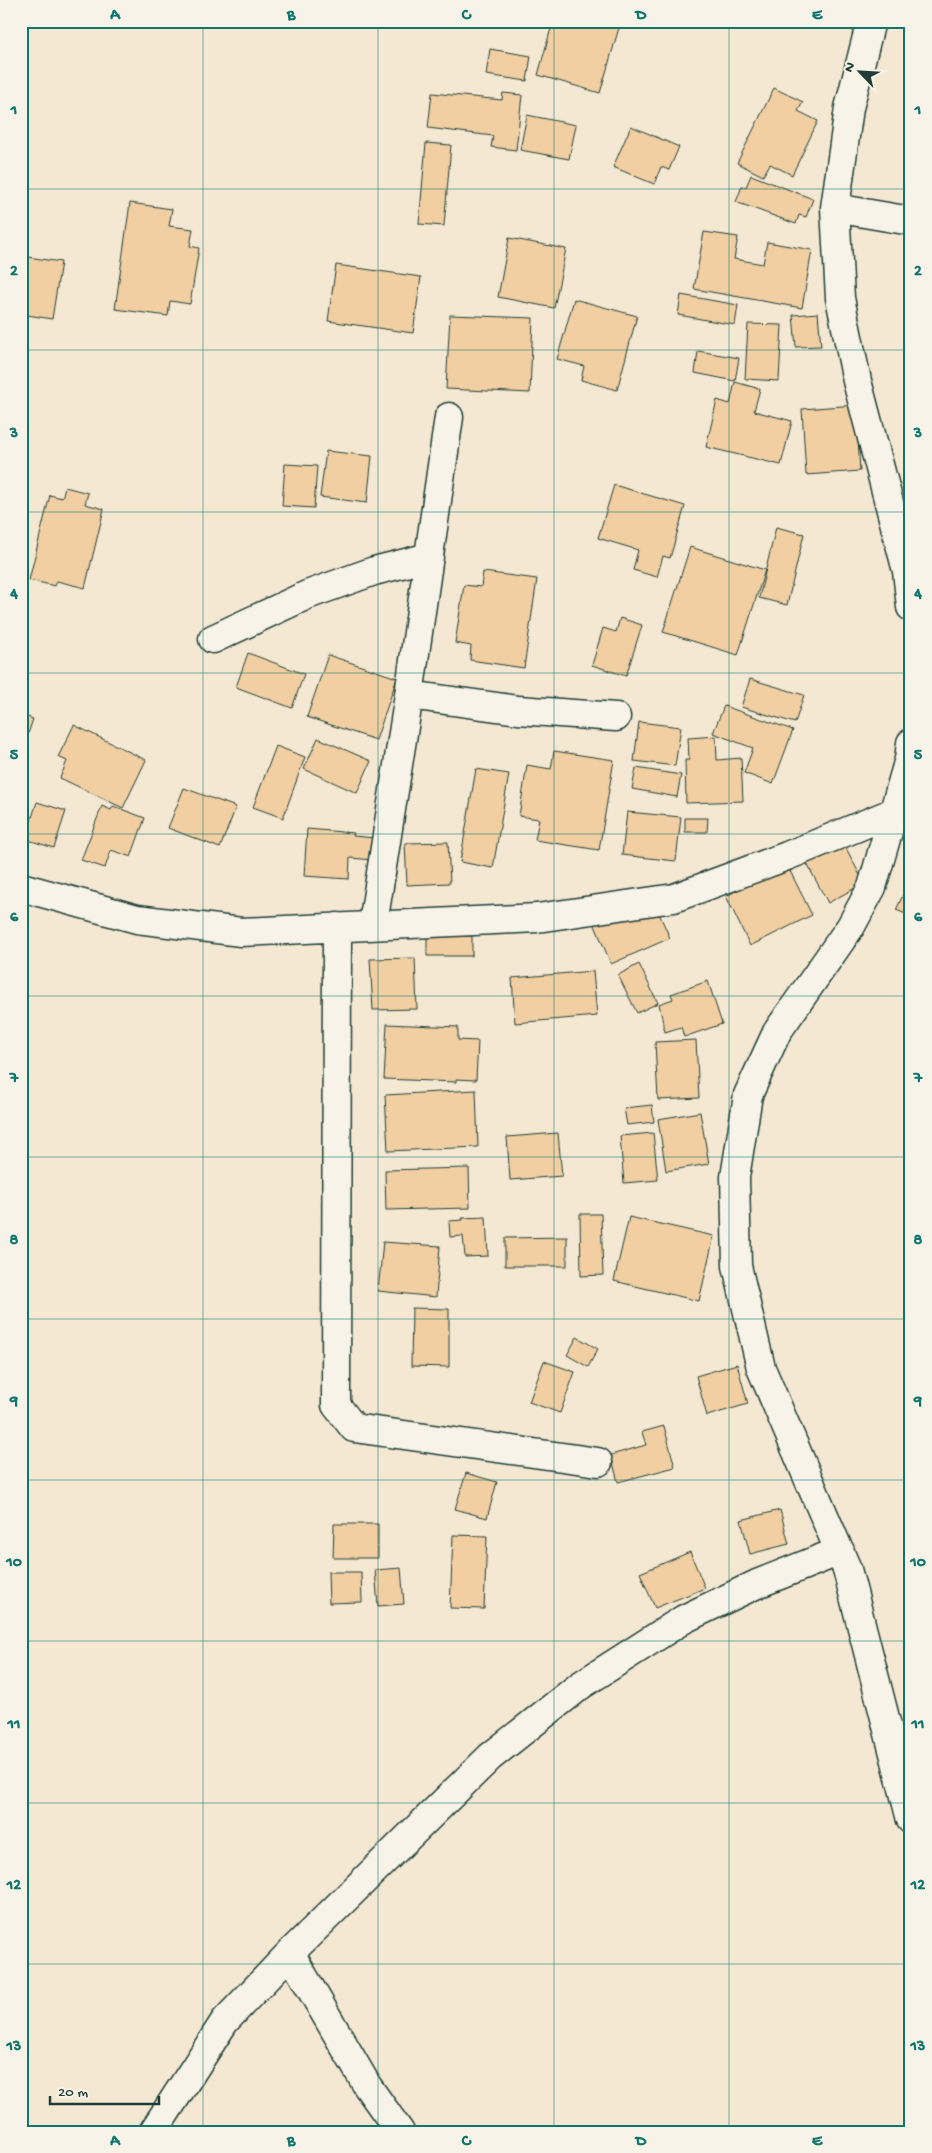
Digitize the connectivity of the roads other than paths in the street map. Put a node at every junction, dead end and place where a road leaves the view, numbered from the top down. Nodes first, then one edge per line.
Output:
1 (871, 21) edge
2 (835, 208) junction
3 (911, 221) edge
4 (449, 417) dead end
5 (429, 557) junction
6 (911, 607) edge
7 (213, 639) dead end
8 (409, 695) junction
9 (616, 717) dead end
10 (910, 754) edge
11 (894, 812) junction
12 (21, 887) edge
13 (373, 924) junction
14 (337, 927) junction
15 (598, 1462) dead end
16 (840, 1551) junction
17 (911, 1820) edge
18 (290, 1953) junction
19 (153, 2132) edge
20 (400, 2132) edge

1 - 2 street
2 - 3 street
2 - 6 street
4 - 5 street
5 - 7 street
5 - 8 street
8 - 9 street
8 - 13 street
10 - 11 street
11 - 13 street
11 - 16 street
12 - 14 street
13 - 14 street
14 - 15 street
16 - 17 street
16 - 18 street
18 - 19 street
18 - 20 street

